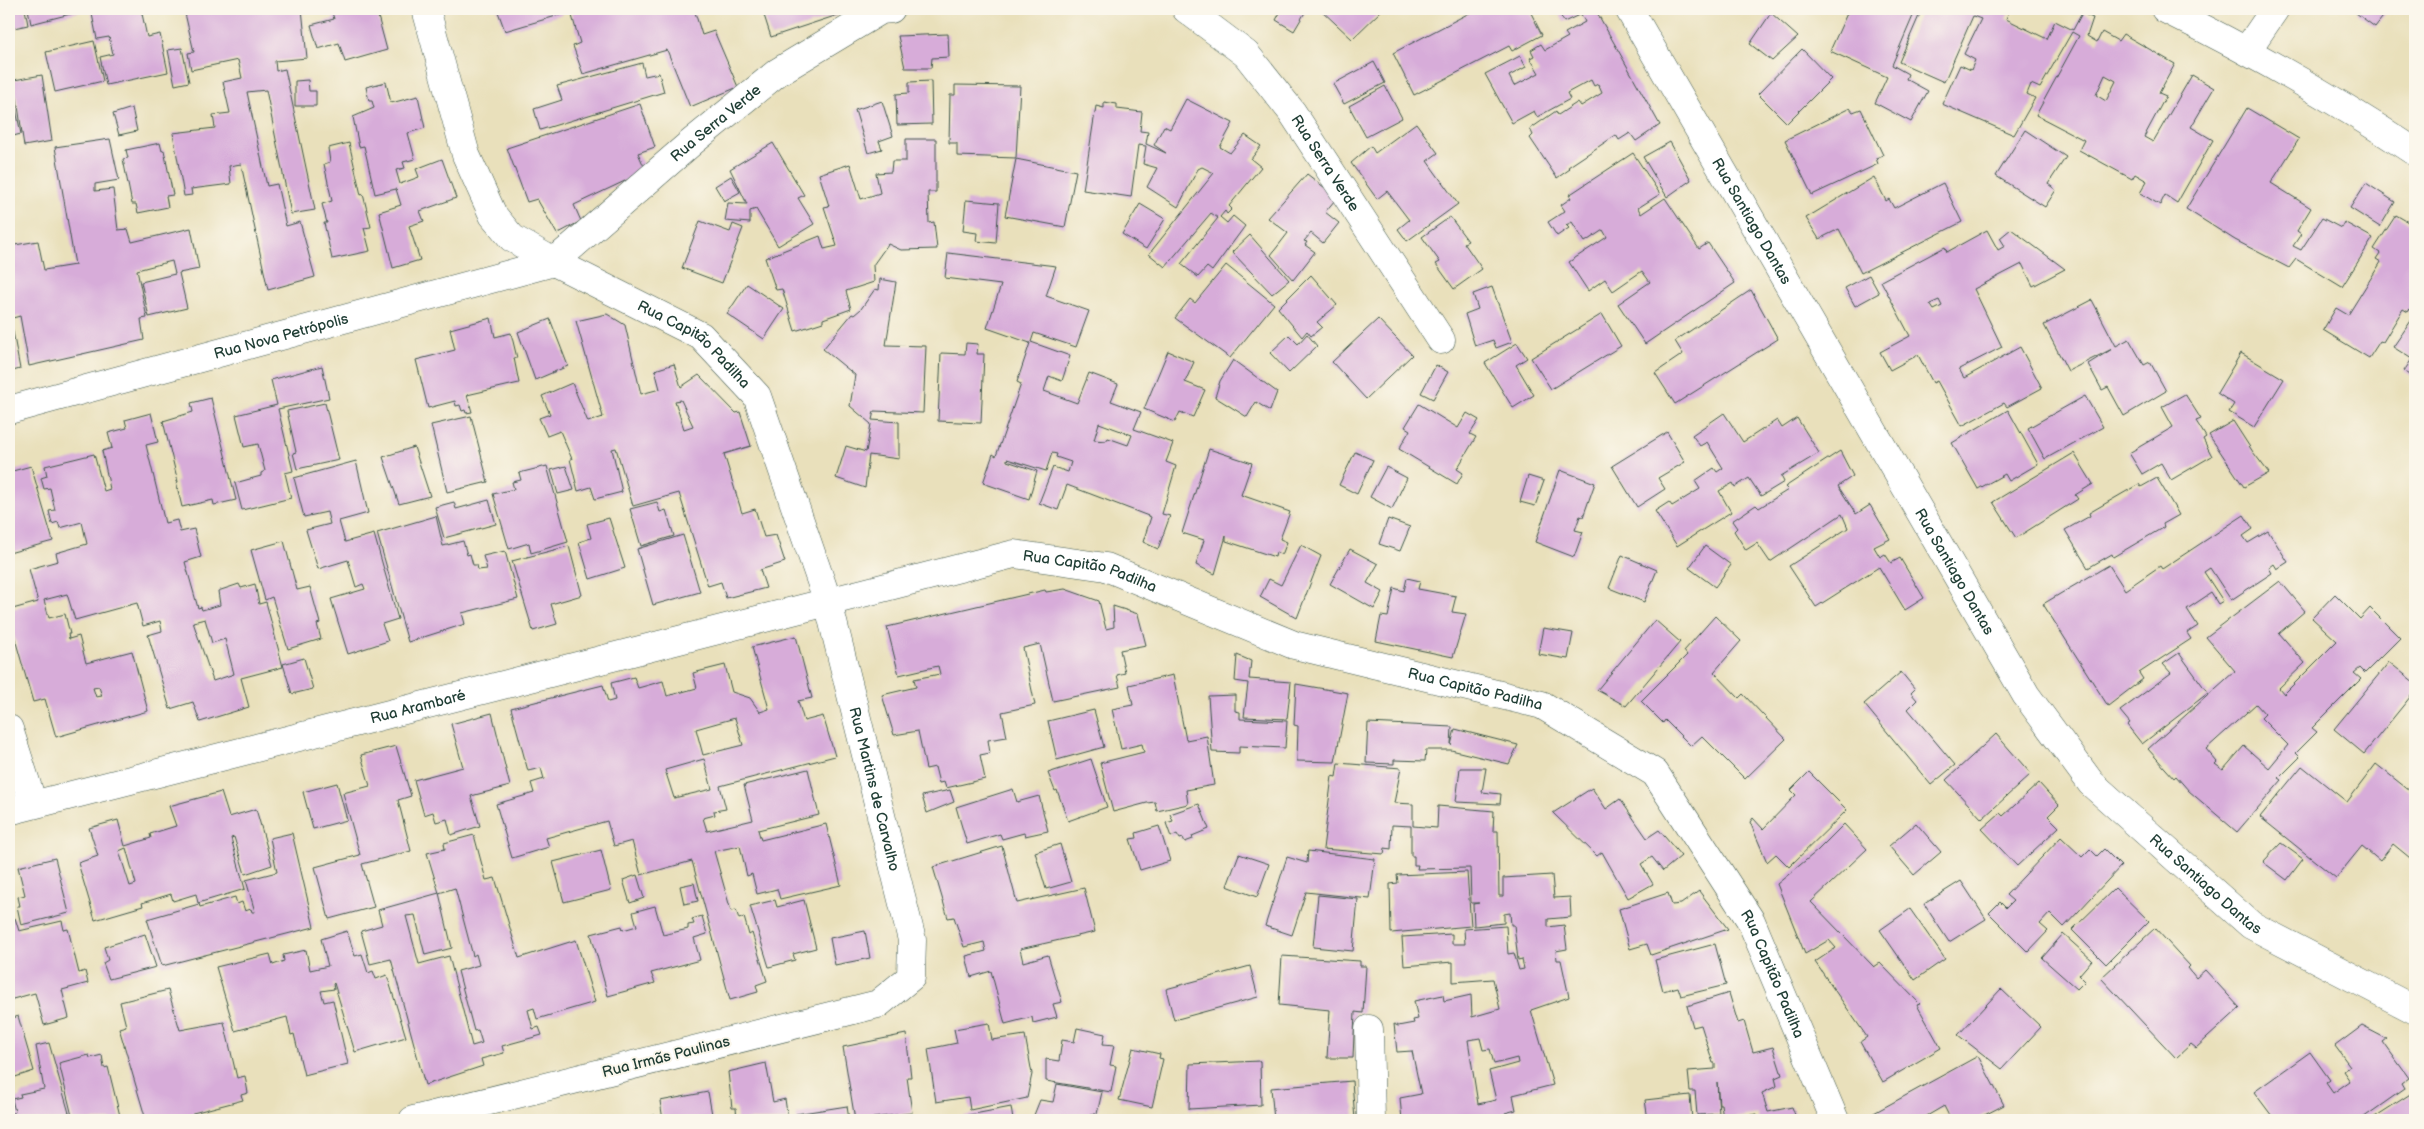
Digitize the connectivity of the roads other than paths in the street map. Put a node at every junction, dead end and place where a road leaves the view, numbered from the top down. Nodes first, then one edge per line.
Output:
1 (426, 9) edge
2 (891, 9) edge
3 (1186, 9) edge
4 (1629, 9) edge
5 (2165, 9) edge
6 (2275, 9) edge
7 (2247, 50) junction
8 (2415, 152) edge
9 (554, 262) junction
10 (1441, 340) dead end
11 (9, 410) edge
12 (828, 602) junction
13 (9, 729) edge
14 (21, 808) edge
15 (911, 977) joint
16 (2415, 1010) edge
17 (1369, 1029) dead end
18 (413, 1120) edge
19 (1371, 1120) edge
20 (1835, 1120) edge

1 - 9 street, Rua Capitão Padilha
2 - 9 street, Rua Serra Verde
3 - 10 street, Rua Serra Verde
4 - 16 street, Rua Santiago Dantas
5 - 7 street
6 - 7 street
7 - 8 street
9 - 11 street, Rua Nova Petrópolis
9 - 12 street, Rua Capitão Padilha
12 - 14 street, Rua Arambaré
12 - 15 street, Rua Martins de Carvalho
12 - 20 street, Rua Capitão Padilha
13 - 14 street
15 - 18 street, Rua Irmãs Paulinas
17 - 19 street

